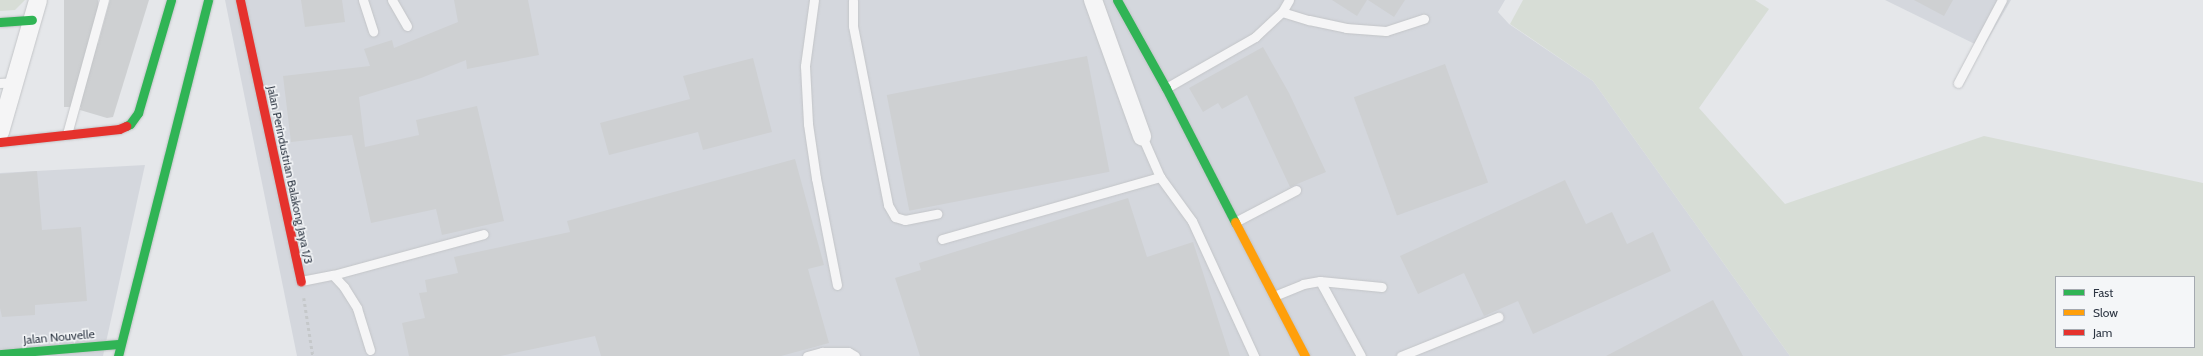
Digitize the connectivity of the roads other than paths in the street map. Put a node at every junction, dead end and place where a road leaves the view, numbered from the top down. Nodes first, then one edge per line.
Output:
1 (38, 0) edge
2 (104, 0) edge
3 (171, 0) edge
4 (208, 0) edge
5 (240, 0) edge
6 (363, 0) edge
7 (392, 0) edge
8 (814, 0) edge
9 (853, 0) edge
10 (1093, 0) edge
11 (1117, 0) edge
12 (1289, 0) edge
13 (2002, 0) edge
14 (1282, 12) junction
15 (1424, 19) dead end
16 (32, 20) junction
17 (0, 22) edge
18 (407, 26) dead end
19 (373, 31) dead end
20 (8, 83) edge
21 (1958, 83) dead end
22 (1166, 88) junction
23 (0, 132) edge
24 (67, 135) junction
25 (1142, 136) joint
26 (0, 142) edge
27 (1160, 177) junction
28 (1296, 190) dead end
29 (937, 214) dead end
30 (1235, 222) junction
31 (484, 234) dead end
32 (942, 239) dead end
33 (333, 275) junction
34 (1320, 281) junction
35 (301, 282) joint
36 (837, 285) dead end
37 (1382, 287) dead end
38 (1274, 296) junction
39 (1498, 317) dead end
40 (120, 344) junction
41 (370, 350) dead end
42 (0, 354) edge
43 (118, 356) edge
44 (807, 356) edge
45 (855, 356) edge
46 (1254, 356) edge
47 (1305, 356) edge
48 (1361, 356) edge
49 (1401, 356) edge

1 - 16 street
2 - 24 lane
3 - 24 street
4 - 40 street
5 - 35 street, Jalan Perindustrian Balakong Jaya 1/3
6 - 19 lane
7 - 18 lane
8 - 36 lane
9 - 29 lane
10 - 25 street
11 - 22 street
12 - 14 lane
13 - 21 lane
14 - 15 lane
14 - 22 lane
16 - 17 street
16 - 20 street
20 - 23 street
22 - 30 street
24 - 26 street
25 - 27 lane
27 - 32 lane
27 - 46 lane
28 - 30 lane
30 - 38 street
31 - 33 lane
33 - 35 lane
33 - 41 lane
34 - 37 lane
34 - 38 lane
34 - 48 lane
38 - 47 street
39 - 49 lane
40 - 42 street, Jalan Nouvelle
40 - 43 street
44 - 45 lane

